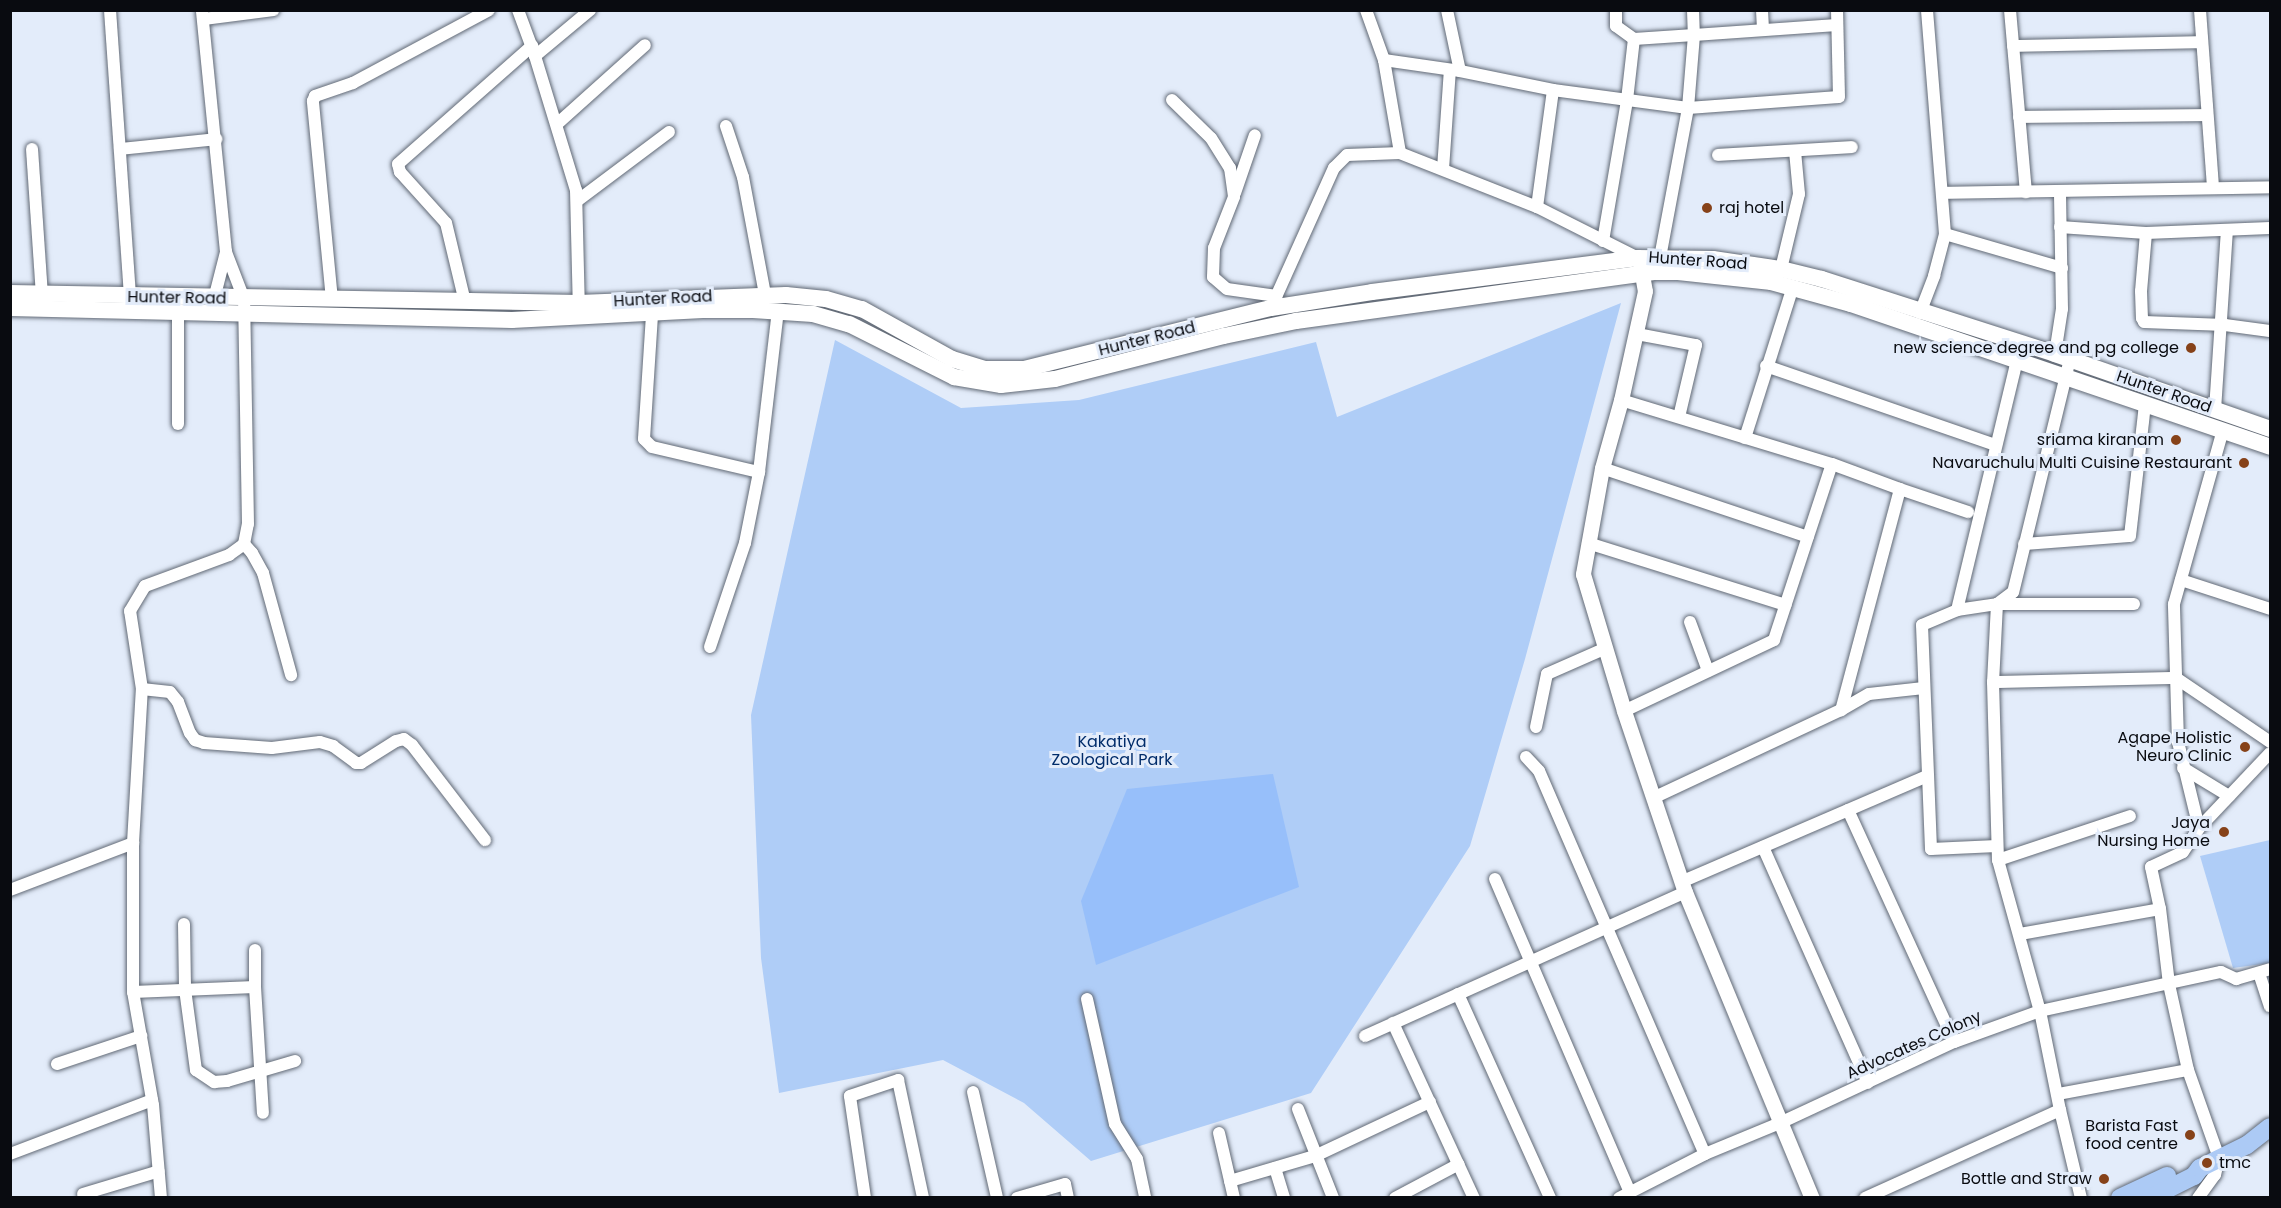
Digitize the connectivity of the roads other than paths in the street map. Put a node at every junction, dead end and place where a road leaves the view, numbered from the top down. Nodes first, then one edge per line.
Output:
1 (110, 10) edge
2 (273, 10) edge
3 (489, 10) edge
4 (518, 10) edge
5 (590, 10) edge
6 (1366, 10) edge
7 (1447, 10) edge
8 (1616, 10) edge
9 (1693, 10) edge
10 (1762, 10) edge
11 (1836, 10) edge
12 (1927, 10) edge
13 (2010, 10) edge
14 (2200, 10) edge
15 (203, 15) edge
16 (1837, 25) junction
17 (1762, 30) junction
18 (1694, 36) junction
19 (1634, 39) junction
20 (2202, 42) junction
21 (645, 45) dead end
22 (2013, 46) junction
23 (533, 51) junction
24 (1384, 60) junction
25 (1455, 70) junction
26 (1553, 90) junction
27 (1172, 100) dead end
28 (1627, 100) junction
29 (1688, 108) junction
30 (2207, 115) junction
31 (2019, 117) junction
32 (557, 124) junction
33 (726, 126) dead end
34 (669, 132) dead end
35 (1255, 135) dead end
36 (216, 139) junction
37 (1852, 147) dead end
38 (120, 148) junction
39 (32, 149) dead end
40 (1795, 151) junction
41 (1400, 153) junction
42 (1718, 155) dead end
43 (1443, 169) junction
44 (2271, 187) edge
45 (2213, 188) junction
46 (2060, 191) junction
47 (2026, 192) junction
48 (1942, 193) junction
49 (1234, 197) junction
50 (577, 201) junction
51 (1537, 207) junction
52 (2060, 227) junction
53 (2271, 228) edge
54 (2227, 230) junction
55 (2146, 233) junction
56 (1945, 234) junction
57 (1604, 241) junction
58 (226, 252) junction
59 (1660, 257) junction
60 (1641, 266) junction
61 (2062, 268) junction
62 (1781, 269) junction
63 (1793, 287) junction
64 (10, 293) edge
65 (765, 294) junction
66 (130, 297) junction
67 (45, 299) junction
68 (332, 300) junction
69 (465, 302) junction
70 (1274, 302) junction
71 (213, 305) junction
72 (245, 306) junction
73 (10, 308) edge
74 (178, 310) junction
75 (579, 310) junction
76 (778, 311) junction
77 (652, 315) junction
78 (1927, 320) junction
79 (2220, 324) junction
80 (2271, 331) edge
81 (1200, 334) junction
82 (1637, 334) junction
83 (2062, 357) junction
84 (2017, 360) junction
85 (1766, 366) junction
86 (2066, 377) junction
87 (1622, 400) junction
88 (2145, 404) junction
89 (2215, 410) junction
90 (1679, 417) junction
91 (178, 424) dead end
92 (2271, 429) edge
93 (2223, 430) junction
94 (1745, 438) junction
95 (1996, 445) junction
96 (2271, 447) edge
97 (1832, 464) junction
98 (1602, 468) junction
99 (759, 472) junction
100 (1900, 489) junction
101 (1968, 512) dead end
102 (1808, 537) junction
103 (1588, 543) junction
104 (244, 544) junction
105 (2024, 544) junction
106 (2181, 580) junction
107 (1997, 604) junction
108 (2134, 604) dead end
109 (1786, 605) junction
110 (2271, 609) edge
111 (1957, 610) junction
112 (1690, 622) dead end
113 (710, 647) dead end
114 (1606, 648) junction
115 (1708, 671) junction
116 (291, 675) dead end
117 (2176, 678) junction
118 (1993, 682) junction
119 (1924, 688) junction
120 (142, 689) junction
121 (1841, 710) junction
122 (1624, 711) junction
123 (1536, 728) dead end
124 (2271, 742) edge
125 (2271, 753) edge
126 (1526, 757) dead end
127 (2183, 768) junction
128 (1927, 776) junction
129 (2229, 796) junction
130 (1653, 798) junction
131 (1848, 810) junction
132 (2130, 816) dead end
133 (2199, 828) junction
134 (485, 840) dead end
135 (133, 843) junction
136 (1997, 846) junction
137 (1763, 847) junction
138 (1998, 860) junction
139 (1495, 879) dead end
140 (1683, 887) junction
141 (10, 890) edge
142 (2160, 909) junction
143 (184, 924) dead end
144 (1608, 927) junction
145 (2020, 934) junction
146 (255, 950) dead end
147 (1530, 962) junction
148 (2265, 971) edge
149 (2169, 984) junction
150 (255, 987) junction
151 (186, 989) junction
152 (133, 992) junction
153 (1458, 994) junction
154 (1087, 999) dead end
155 (2271, 1006) edge
156 (2040, 1011) junction
157 (1394, 1023) junction
158 (141, 1036) junction
159 (1365, 1036) dead end
160 (1954, 1042) junction
161 (295, 1061) dead end
162 (57, 1064) dead end
163 (2188, 1070) junction
164 (260, 1072) junction
165 (1868, 1083) junction
166 (974, 1092) dead end
167 (2058, 1094) junction
168 (152, 1100) junction
169 (1430, 1102) junction
170 (1298, 1109) dead end
171 (2060, 1110) junction
172 (263, 1113) dead end
173 (1780, 1123) junction
174 (2271, 1127) edge
175 (1219, 1133) dead end
176 (10, 1154) edge
177 (1705, 1154) junction
178 (1315, 1156) junction
179 (2219, 1158) junction
180 (1459, 1164) junction
181 (1275, 1168) junction
182 (2200, 1168) junction
183 (159, 1171) junction
184 (1230, 1180) junction
185 (83, 1194) dead end
186 (1624, 1195) edge
187 (161, 1197) edge
188 (865, 1197) edge
189 (923, 1197) edge
190 (997, 1197) edge
191 (1017, 1197) edge
192 (1068, 1197) edge
193 (1145, 1197) edge
194 (1234, 1197) edge
195 (1284, 1197) edge
196 (1333, 1197) edge
197 (1395, 1197) edge
198 (1474, 1197) edge
199 (1550, 1197) edge
200 (1812, 1197) edge
201 (1865, 1197) edge
202 (2081, 1197) edge
203 (2120, 1197) edge
204 (2150, 1197) edge
205 (2198, 1197) edge

1 - 38 street
2 - 15 street
3 - 68 street
4 - 23 street
5 - 23 street
6 - 24 street
7 - 25 street
8 - 19 street
9 - 18 street
10 - 17 street
11 - 16 street
12 - 48 street
13 - 22 street
14 - 20 street
15 - 36 street
16 - 17 street
16 - 29 street
17 - 18 street
18 - 19 street
18 - 29 street
19 - 28 street
20 - 22 street
20 - 30 street
21 - 32 street
22 - 31 street
23 - 32 street
23 - 69 street
24 - 25 street
24 - 41 street
25 - 26 street
25 - 43 street
26 - 28 street
26 - 51 street
27 - 49 street
28 - 29 street
28 - 57 street
29 - 59 street
30 - 31 street
30 - 45 street
31 - 47 street
32 - 50 street
33 - 65 street
34 - 50 street
35 - 49 street
36 - 38 street
36 - 58 street
37 - 40 street
38 - 66 street
39 - 67 street
40 - 42 street
40 - 62 street
41 - 43 street
41 - 70 street
43 - 51 street
44 - 45 street
45 - 46 street
46 - 47 street
46 - 52 street
47 - 48 street
48 - 56 street
49 - 70 street
50 - 75 street
51 - 57 street
52 - 55 street
52 - 61 street
53 - 54 street
54 - 55 street
54 - 79 street
55 - 79 street
56 - 61 street
56 - 78 street
57 - 60 street
58 - 71 street
58 - 72 street
59 - 60 main road, Hunter Road
59 - 62 main road, Hunter Road
60 - 63 main road, Hunter Road
60 - 70 main road, Hunter Road
60 - 81 main road, Hunter Road
60 - 82 street
61 - 83 street
62 - 78 main road, Hunter Road
63 - 78 main road, Hunter Road
63 - 85 street
64 - 67 main road, Hunter Road
65 - 75 main road, Hunter Road
65 - 81 main road, Hunter Road
66 - 67 main road, Hunter Road
66 - 71 main road, Hunter Road
67 - 73 main road, Hunter Road
67 - 74 main road, Hunter Road
68 - 69 main road, Hunter Road
68 - 72 main road, Hunter Road
69 - 75 main road, Hunter Road
70 - 81 main road, Hunter Road
71 - 72 main road, Hunter Road
71 - 74 main road, Hunter Road
72 - 75 main road, Hunter Road
72 - 104 street
74 - 91 street
75 - 77 main road, Hunter Road
76 - 77 main road, Hunter Road
76 - 81 main road, Hunter Road
76 - 99 street
77 - 99 street
78 - 83 main road, Hunter Road
78 - 84 main road, Hunter Road
79 - 80 street
79 - 89 street
82 - 87 street
82 - 90 street
83 - 86 street
83 - 89 main road, Hunter Road
84 - 86 main road, Hunter Road
84 - 95 street
85 - 94 street
85 - 95 street
86 - 88 main road, Hunter Road
86 - 105 street
87 - 90 street
87 - 98 street
88 - 93 main road, Hunter Road
88 - 105 street
89 - 92 main road, Hunter Road
90 - 94 street
93 - 96 main road, Hunter Road
93 - 106 street
94 - 97 street
95 - 111 street
97 - 100 street
97 - 102 street
98 - 102 street
98 - 103 street
99 - 113 street
100 - 101 street
100 - 121 street
102 - 109 street
103 - 109 street
103 - 114 street
104 - 116 street
104 - 120 street
105 - 107 street
106 - 110 street
106 - 117 street
107 - 108 street
107 - 111 street
107 - 118 street
109 - 115 street
111 - 119 street
112 - 115 street
114 - 122 street
114 - 123 street
115 - 122 street
117 - 118 street
117 - 124 street
117 - 127 street
118 - 136 street
119 - 121 street
119 - 128 street
120 - 134 street
120 - 135 street
121 - 130 street
122 - 130 street
125 - 129 street
126 - 144 street
127 - 129 street
127 - 133 street
128 - 131 street
128 - 136 street
129 - 133 street
130 - 140 street
131 - 137 street
131 - 160 street
132 - 138 street
133 - 142 street
135 - 141 street
135 - 152 street
136 - 138 street
137 - 140 street
137 - 165 street
138 - 145 street
139 - 147 street
140 - 144 street
140 - 173 street
142 - 145 street
142 - 149 street
143 - 151 street
144 - 147 street
144 - 177 street
145 - 156 street
146 - 150 street
147 - 153 street
147 - 186 street
148 - 149 street, Advocates Colony
148 - 155 street
149 - 156 street, Advocates Colony
149 - 163 street
150 - 151 street
150 - 164 street
151 - 152 street
151 - 164 street
152 - 158 street
153 - 157 street
153 - 199 street
154 - 193 street
156 - 160 street, Advocates Colony
156 - 167 street
157 - 159 street
157 - 169 street
158 - 162 street
158 - 168 street
160 - 165 street, Advocates Colony
161 - 164 street
163 - 167 street
163 - 179 street
164 - 172 street
165 - 173 street, Advocates Colony
166 - 190 street
167 - 171 street
168 - 176 street
168 - 183 street
169 - 178 street
169 - 180 street
170 - 178 street
171 - 201 street
171 - 202 street
173 - 177 street, Advocates Colony
173 - 200 street
174 - 179 main road
175 - 184 street
177 - 186 street, Advocates Colony
178 - 181 street
178 - 196 street
179 - 182 main road
179 - 205 street
180 - 197 street
180 - 198 street
181 - 184 street
181 - 195 street
182 - 203 main road
182 - 204 main road
183 - 185 street
183 - 187 street
184 - 194 street
188 - 189 street
191 - 192 street

